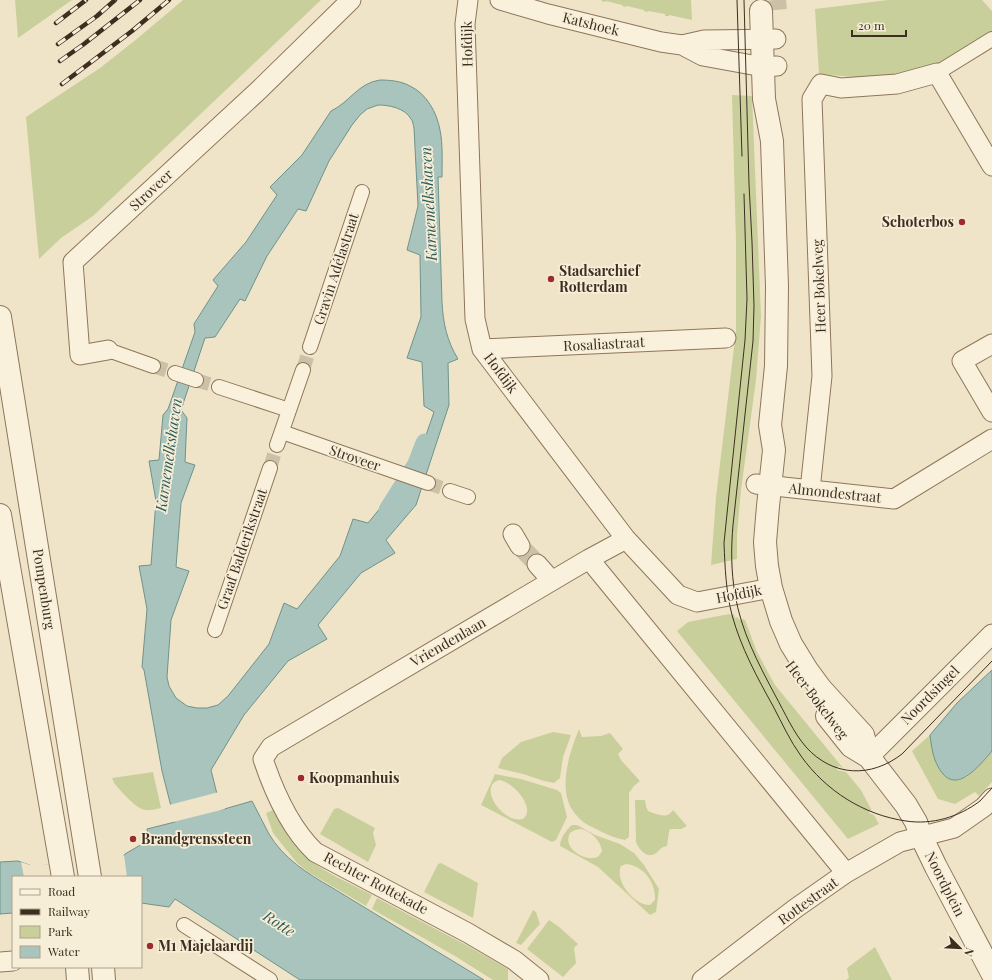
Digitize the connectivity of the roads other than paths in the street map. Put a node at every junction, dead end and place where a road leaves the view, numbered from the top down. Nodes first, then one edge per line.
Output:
1 (351, 0) edge
2 (468, 0) edge
3 (500, 0) edge
4 (768, 11) tunnel mouth
5 (769, 38) junction
6 (992, 39) edge
7 (682, 45) junction
8 (770, 66) junction
9 (937, 73) junction
10 (992, 166) edge
11 (362, 192) dead end
12 (0, 317) edge
13 (726, 338) dead end
14 (992, 344) edge
15 (310, 347) tunnel mouth
16 (482, 349) junction
17 (108, 350) joint
18 (152, 366) tunnel mouth
19 (303, 370) tunnel mouth
20 (175, 373) tunnel mouth
21 (196, 380) tunnel mouth
22 (219, 387) tunnel mouth
23 (289, 410) junction
24 (992, 412) edge
25 (992, 439) edge
26 (270, 468) tunnel mouth
27 (428, 483) tunnel mouth
28 (763, 485) junction
29 (810, 490) junction
30 (450, 491) tunnel mouth
31 (468, 497) dead end
32 (0, 515) edge
33 (626, 539) junction
34 (589, 559) junction
35 (537, 564) tunnel mouth
36 (552, 581) junction
37 (764, 590) junction
38 (215, 630) dead end
39 (992, 634) edge
40 (271, 747) joint
41 (870, 756) junction
42 (989, 808) edge
43 (921, 836) junction
44 (88, 869) edge
45 (62, 870) edge
46 (846, 873) junction
47 (184, 925) dead end
48 (12, 961) edge
49 (0, 962) edge
50 (78, 968) edge
51 (103, 968) edge
52 (992, 973) edge
53 (78, 980) edge
54 (104, 980) edge
55 (270, 980) edge
56 (539, 980) edge
57 (702, 980) edge

1 - 17 street, Stroveer
2 - 16 street, Hofdijk
3 - 7 street, Katshoek
4 - 5 street, Heer Bokelweg
5 - 7 street, Katshoek
5 - 8 street, Heer Bokelweg
6 - 9 street
7 - 8 street, Katshoek
8 - 28 street, Heer Bokelweg
9 - 10 street
9 - 29 street, Heer Bokelweg
11 - 15 street, Gravin Adélastraat
12 - 44 street, Pompenburg
13 - 16 street, Rosaliastraat
14 - 24 street
16 - 33 street, Hofdijk
17 - 18 street, Stroveer
19 - 23 street
20 - 21 street
22 - 23 street
23 - 27 street, Stroveer
25 - 29 street, Almondestraat
26 - 38 street, Graaf Balderikstraat
28 - 29 street, Almondestraat
28 - 37 street, Heer Bokelweg
30 - 31 street
32 - 45 street
33 - 34 street, Vriendenlaan
33 - 37 street, Hofdijk
34 - 36 street, Vriendenlaan
34 - 46 street
35 - 36 street
36 - 40 street, Vriendenlaan
37 - 41 street, Heer Bokelweg
39 - 41 street, Noordsingel
40 - 56 street, Rechter Rottekade
41 - 43 street, Heer Bokelweg
42 - 43 street
43 - 46 street, Rottestraat
43 - 52 street, Noordplein
46 - 57 street, Rottestraat
47 - 55 street
48 - 49 street
50 - 53 street
51 - 54 street

